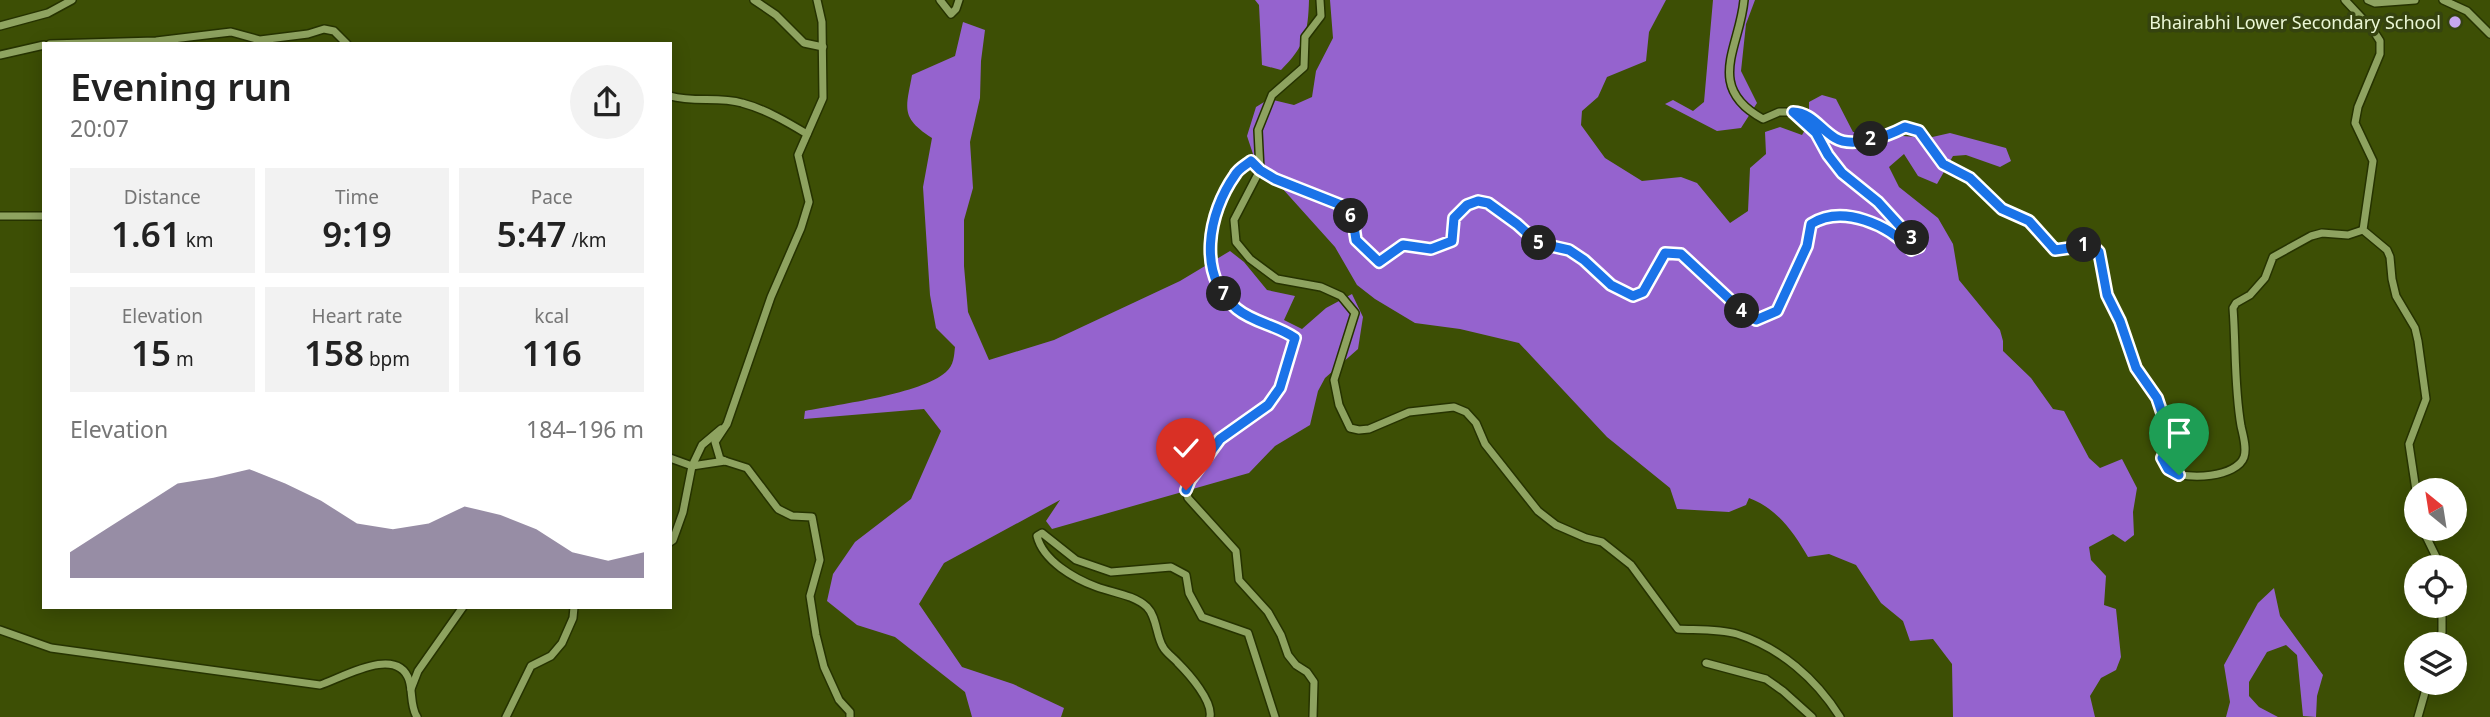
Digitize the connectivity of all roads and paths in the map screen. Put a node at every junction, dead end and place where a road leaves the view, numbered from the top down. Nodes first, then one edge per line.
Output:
1 (72, 0) edge
2 (754, 0) edge
3 (817, 0) edge
4 (940, 0) edge
5 (959, 0) edge
6 (1320, 0) edge
7 (1744, 0) edge
8 (2345, 0) edge
9 (2368, 0) edge
10 (2415, 0) edge
11 (2443, 0) edge
12 (0, 26) edge
13 (2490, 34) edge
14 (177, 41) edge
15 (135, 42) edge
16 (345, 42) edge
17 (42, 45) edge
18 (823, 47) junction
19 (0, 55) edge
20 (672, 96) edge
21 (1793, 112) junction
22 (807, 134) junction
23 (1260, 170) junction
24 (42, 215) edge
25 (0, 216) edge
26 (2363, 230) junction
27 (727, 425) junction
28 (672, 459) edge
29 (725, 461) junction
30 (692, 466) junction
31 (2414, 478) edge
32 (672, 540) edge
33 (462, 609) edge
34 (574, 609) edge
35 (0, 631) edge
36 (1706, 663) dead end
37 (411, 690) junction
38 (2424, 695) edge
39 (417, 717) edge
40 (506, 717) edge
41 (850, 717) edge
42 (1210, 717) edge
43 (1275, 717) edge
44 (1313, 717) edge
45 (1812, 717) edge
46 (1840, 717) edge
47 (2417, 717) edge

1 - 12 street
2 - 18 street
3 - 18 street
4 - 5 street
6 - 23 street
7 - 21 street
8 - 26 street
9 - 10 street
11 - 13 street
14 - 15 street
14 - 16 street
17 - 19 street
18 - 22 street
20 - 22 street
21 - 23 street
21 - 26 street
22 - 27 street
23 - 44 street
23 - 46 street
24 - 25 street
26 - 31 street
27 - 29 street
27 - 30 street
28 - 30 street
29 - 30 street
29 - 41 street
30 - 32 street
33 - 37 street
34 - 40 street
35 - 37 street
36 - 45 street
37 - 39 street
38 - 47 street
42 - 43 street

